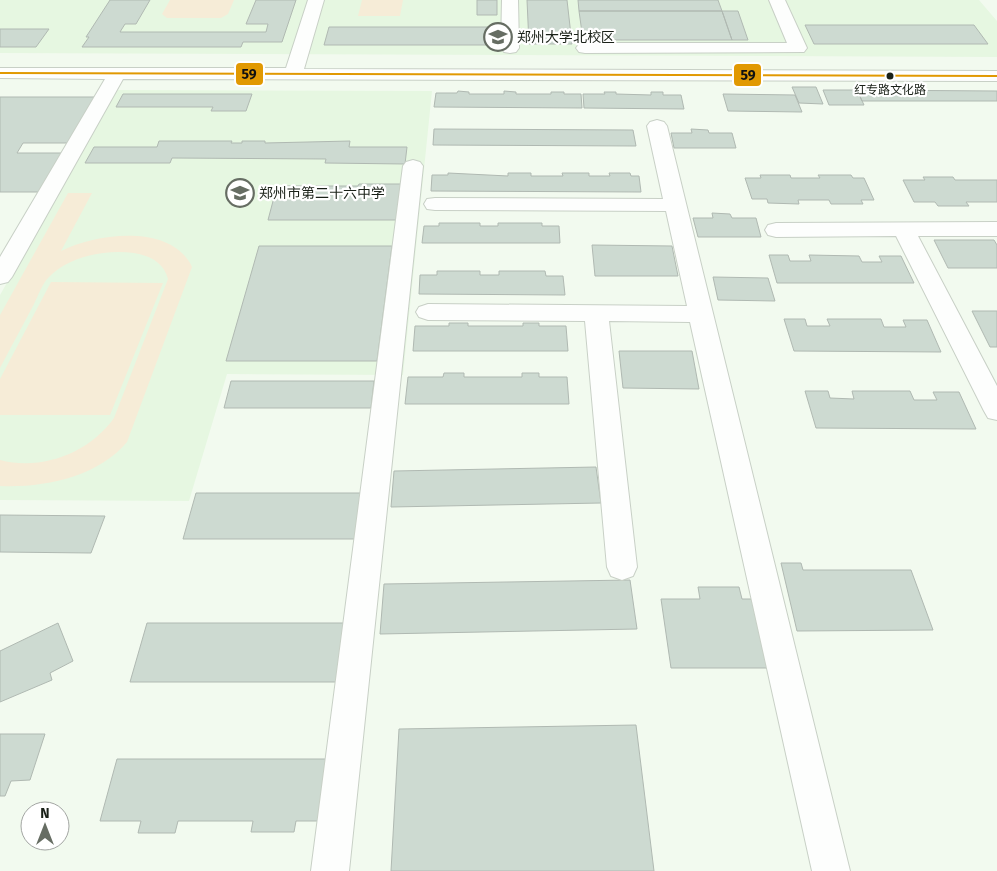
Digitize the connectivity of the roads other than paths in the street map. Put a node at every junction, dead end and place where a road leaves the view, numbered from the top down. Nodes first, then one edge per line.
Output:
1 (316, 0) edge
2 (510, 0) edge
3 (777, 0) edge
4 (510, 48) dead end
5 (585, 48) dead end
6 (117, 73) junction
7 (1, 74) edge
8 (293, 74) junction
9 (997, 76) edge
10 (657, 126) dead end
11 (413, 166) dead end
12 (435, 204) dead end
13 (675, 205) junction
14 (997, 229) edge
15 (776, 230) dead end
16 (904, 230) junction
17 (0, 277) edge
18 (428, 312) dead end
19 (596, 313) junction
20 (701, 314) junction
21 (997, 411) edge
22 (622, 567) dead end
23 (330, 871) edge
24 (831, 871) edge

1 - 8 street
2 - 4 street
3 - 5 street
6 - 7 street
6 - 8 street
6 - 17 street
8 - 9 street
10 - 13 street
11 - 23 street
12 - 13 street
13 - 20 street
14 - 16 street
15 - 16 street
16 - 21 street
18 - 19 street
19 - 20 street
19 - 22 street
20 - 24 street

